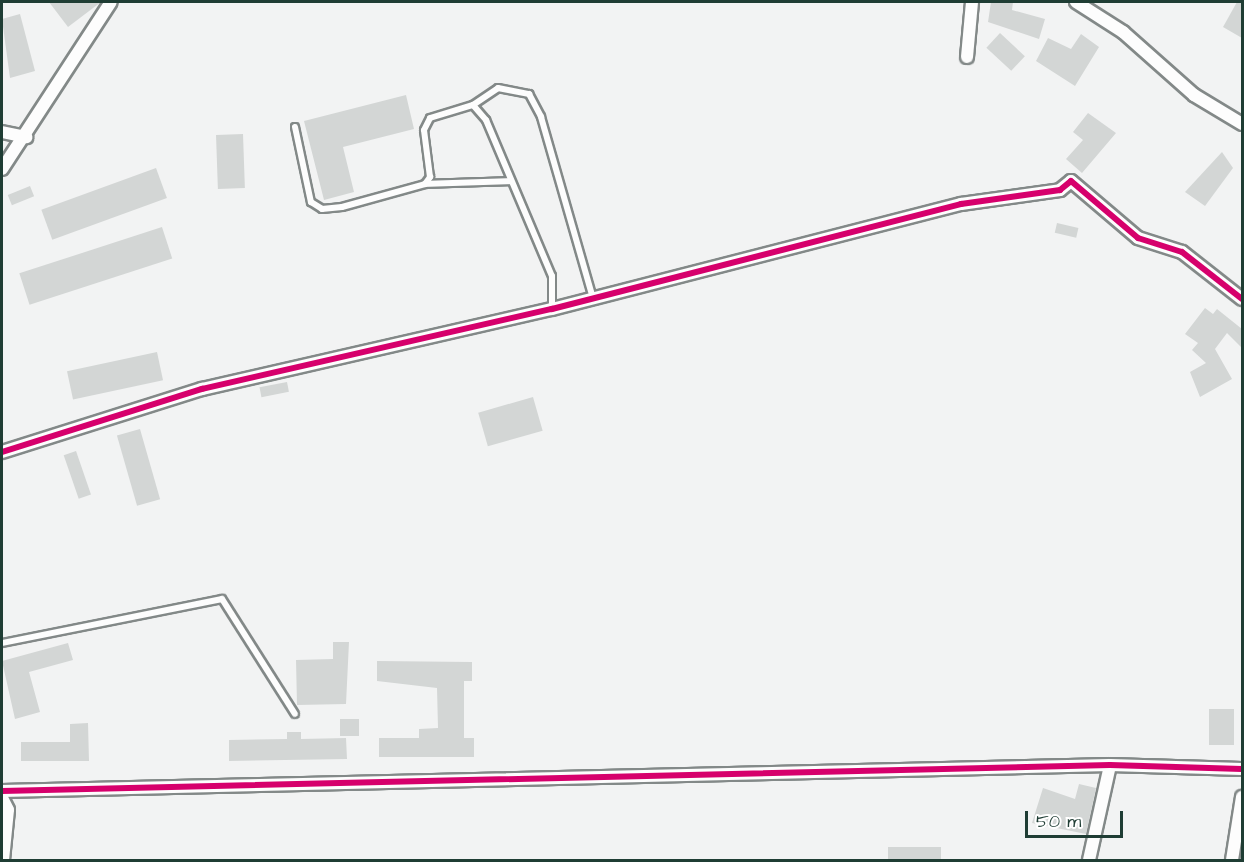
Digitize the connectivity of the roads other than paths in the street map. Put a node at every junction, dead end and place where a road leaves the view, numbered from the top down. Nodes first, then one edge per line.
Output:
1 (111, 2) edge
2 (972, 2) edge
3 (1076, 2) edge
4 (967, 57) dead end
5 (472, 105) junction
6 (1242, 124) edge
7 (295, 127) dead end
8 (2, 132) edge
9 (26, 137) junction
10 (2, 169) edge
11 (511, 180) junction
12 (425, 184) junction
13 (592, 295) junction
14 (1242, 299) edge
15 (552, 309) junction
16 (2, 452) edge
17 (2, 643) edge
18 (295, 714) dead end
19 (1110, 765) junction
20 (1242, 769) edge
21 (2, 791) edge
22 (1242, 797) edge
23 (2, 798) edge
24 (3, 861) edge
25 (1089, 861) edge
26 (1232, 861) edge

1 - 9 street
2 - 4 street
3 - 6 street
5 - 11 lane
5 - 12 lane
5 - 13 lane
7 - 12 lane
8 - 9 street
9 - 10 street
11 - 12 lane
11 - 15 lane
13 - 14 street
13 - 15 street
15 - 16 street
17 - 18 lane
19 - 20 street
19 - 21 street
19 - 25 street
22 - 26 street
23 - 24 street

